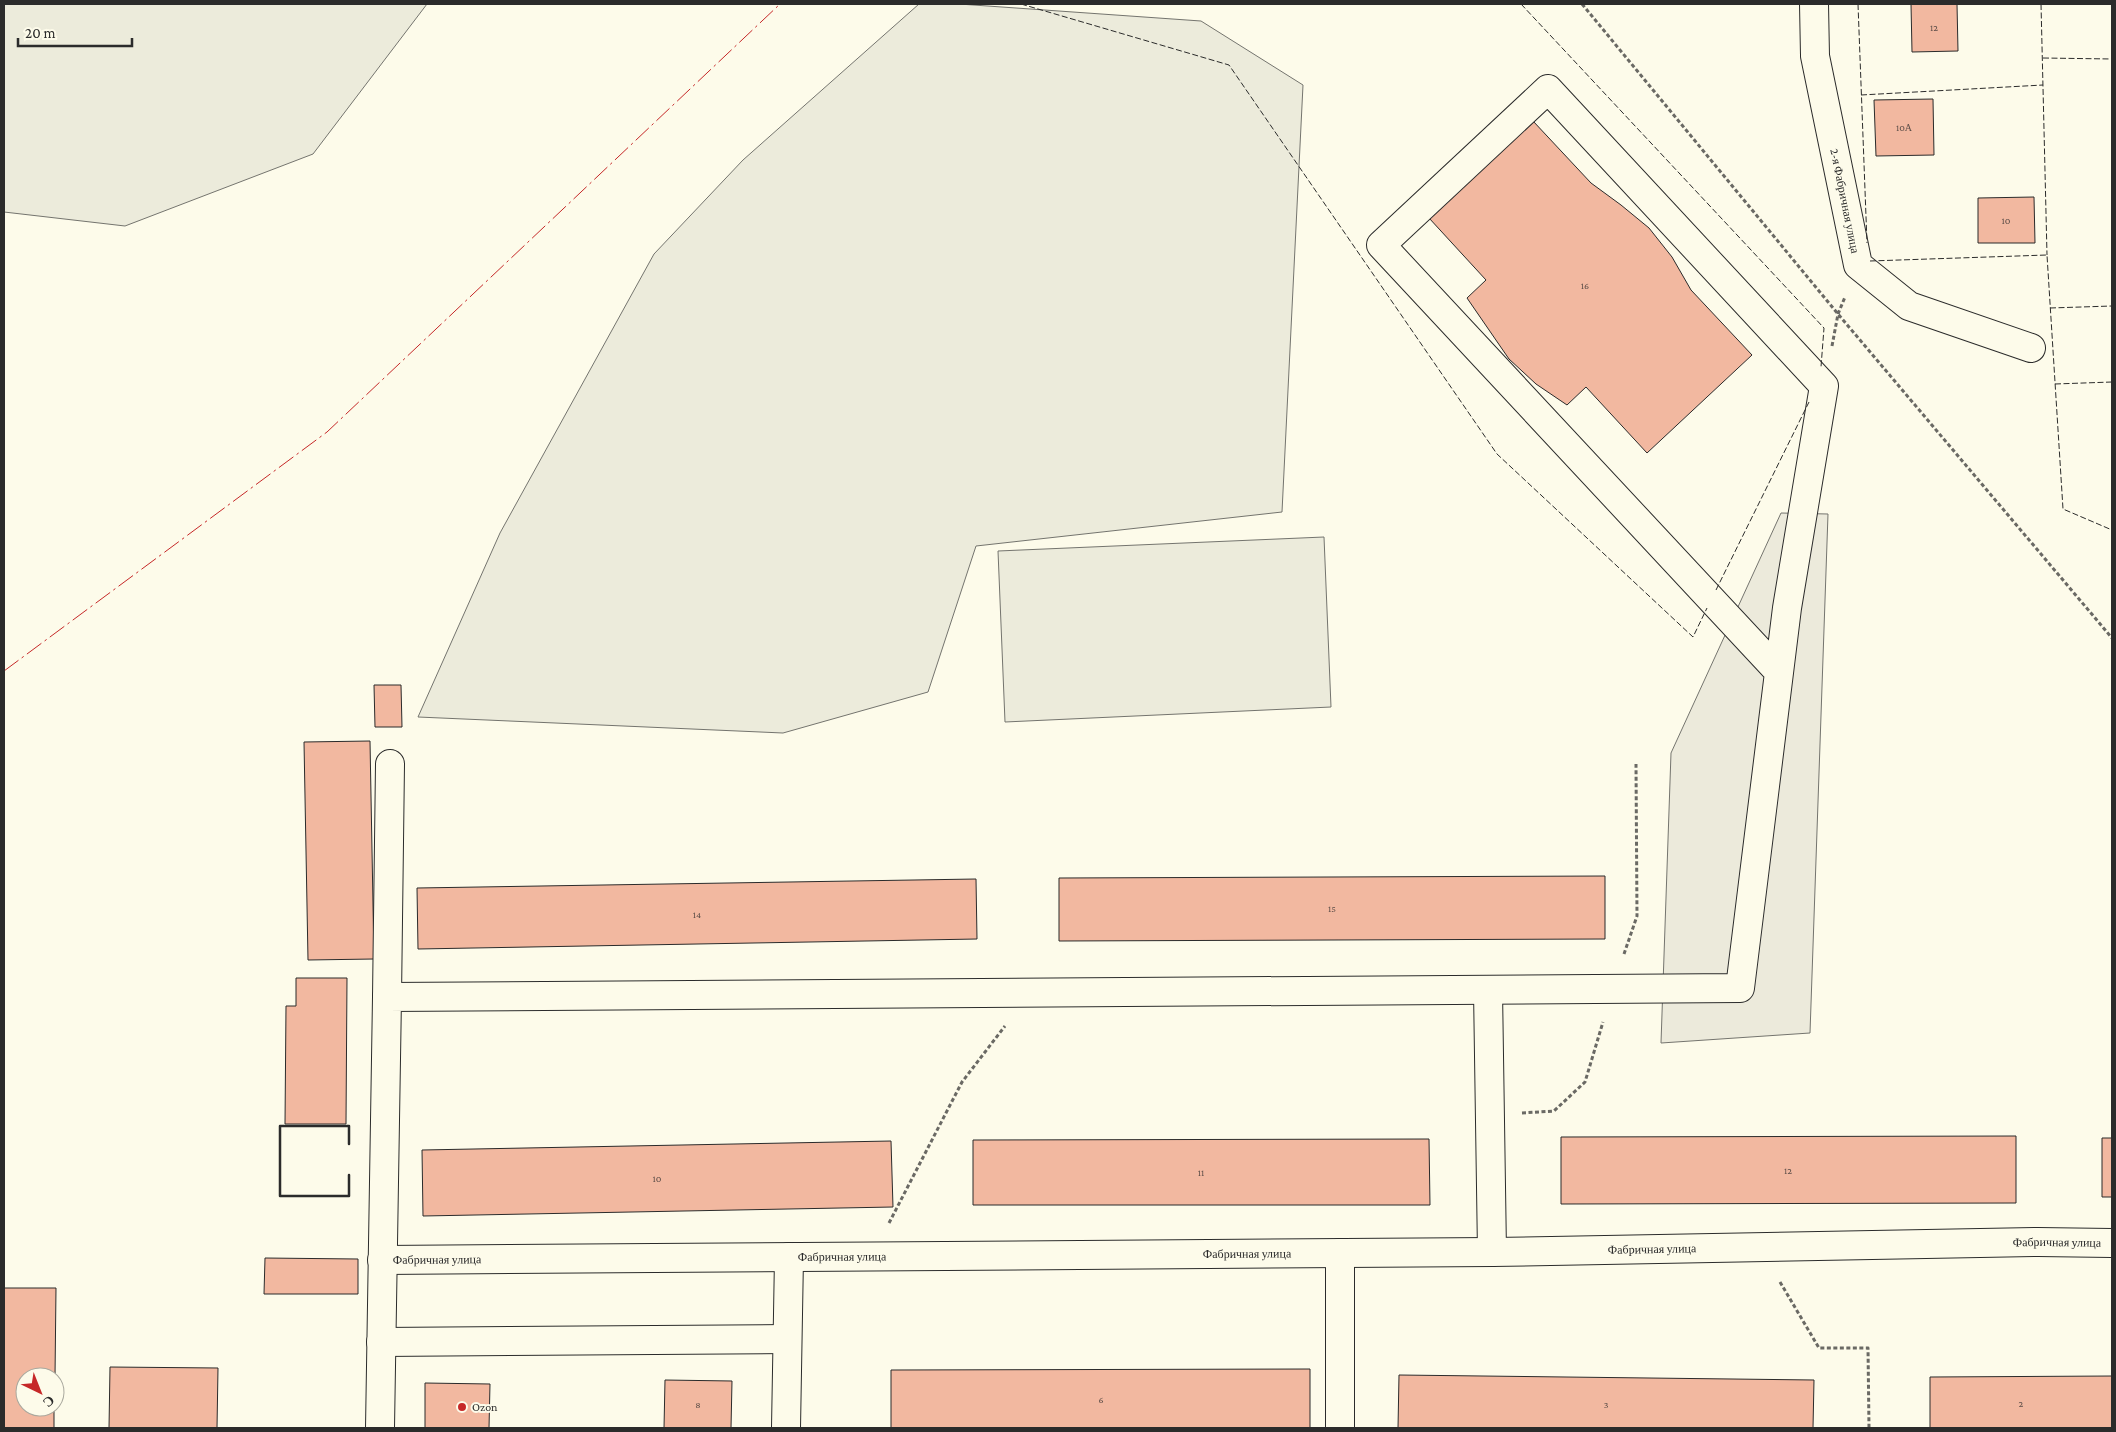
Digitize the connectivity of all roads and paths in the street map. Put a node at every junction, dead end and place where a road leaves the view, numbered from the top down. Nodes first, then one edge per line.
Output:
1 (1582, 4) edge
2 (1814, 4) edge
3 (2031, 348) dead end
4 (2112, 638) edge
5 (1779, 672) junction
6 (390, 764) dead end
7 (1488, 990) junction
8 (1034, 993) junction
9 (387, 997) junction
10 (2112, 1243) edge
11 (1759, 1247) junction
12 (1492, 1252) junction
13 (1340, 1253) junction
14 (872, 1256) junction
15 (789, 1257) junction
16 (382, 1260) junction
17 (787, 1339) junction
18 (381, 1342) junction
19 (380, 1428) edge
20 (786, 1428) edge
21 (1340, 1428) edge
22 (1869, 1428) edge

1 - 4 path
2 - 3 street, 2-я Фабричная улица
5 - 5 street
5 - 7 street
6 - 9 street
7 - 8 street
7 - 12 street
8 - 9 street
8 - 14 path
9 - 16 street
10 - 11 street, Фабричная улица
11 - 12 street, Фабричная улица
11 - 22 path
12 - 13 street, Фабричная улица
13 - 14 street, Фабричная улица
13 - 21 street
14 - 15 street, Фабричная улица
15 - 16 street, Фабричная улица
15 - 17 street
16 - 18 street
17 - 18 street
17 - 20 street
18 - 19 street

